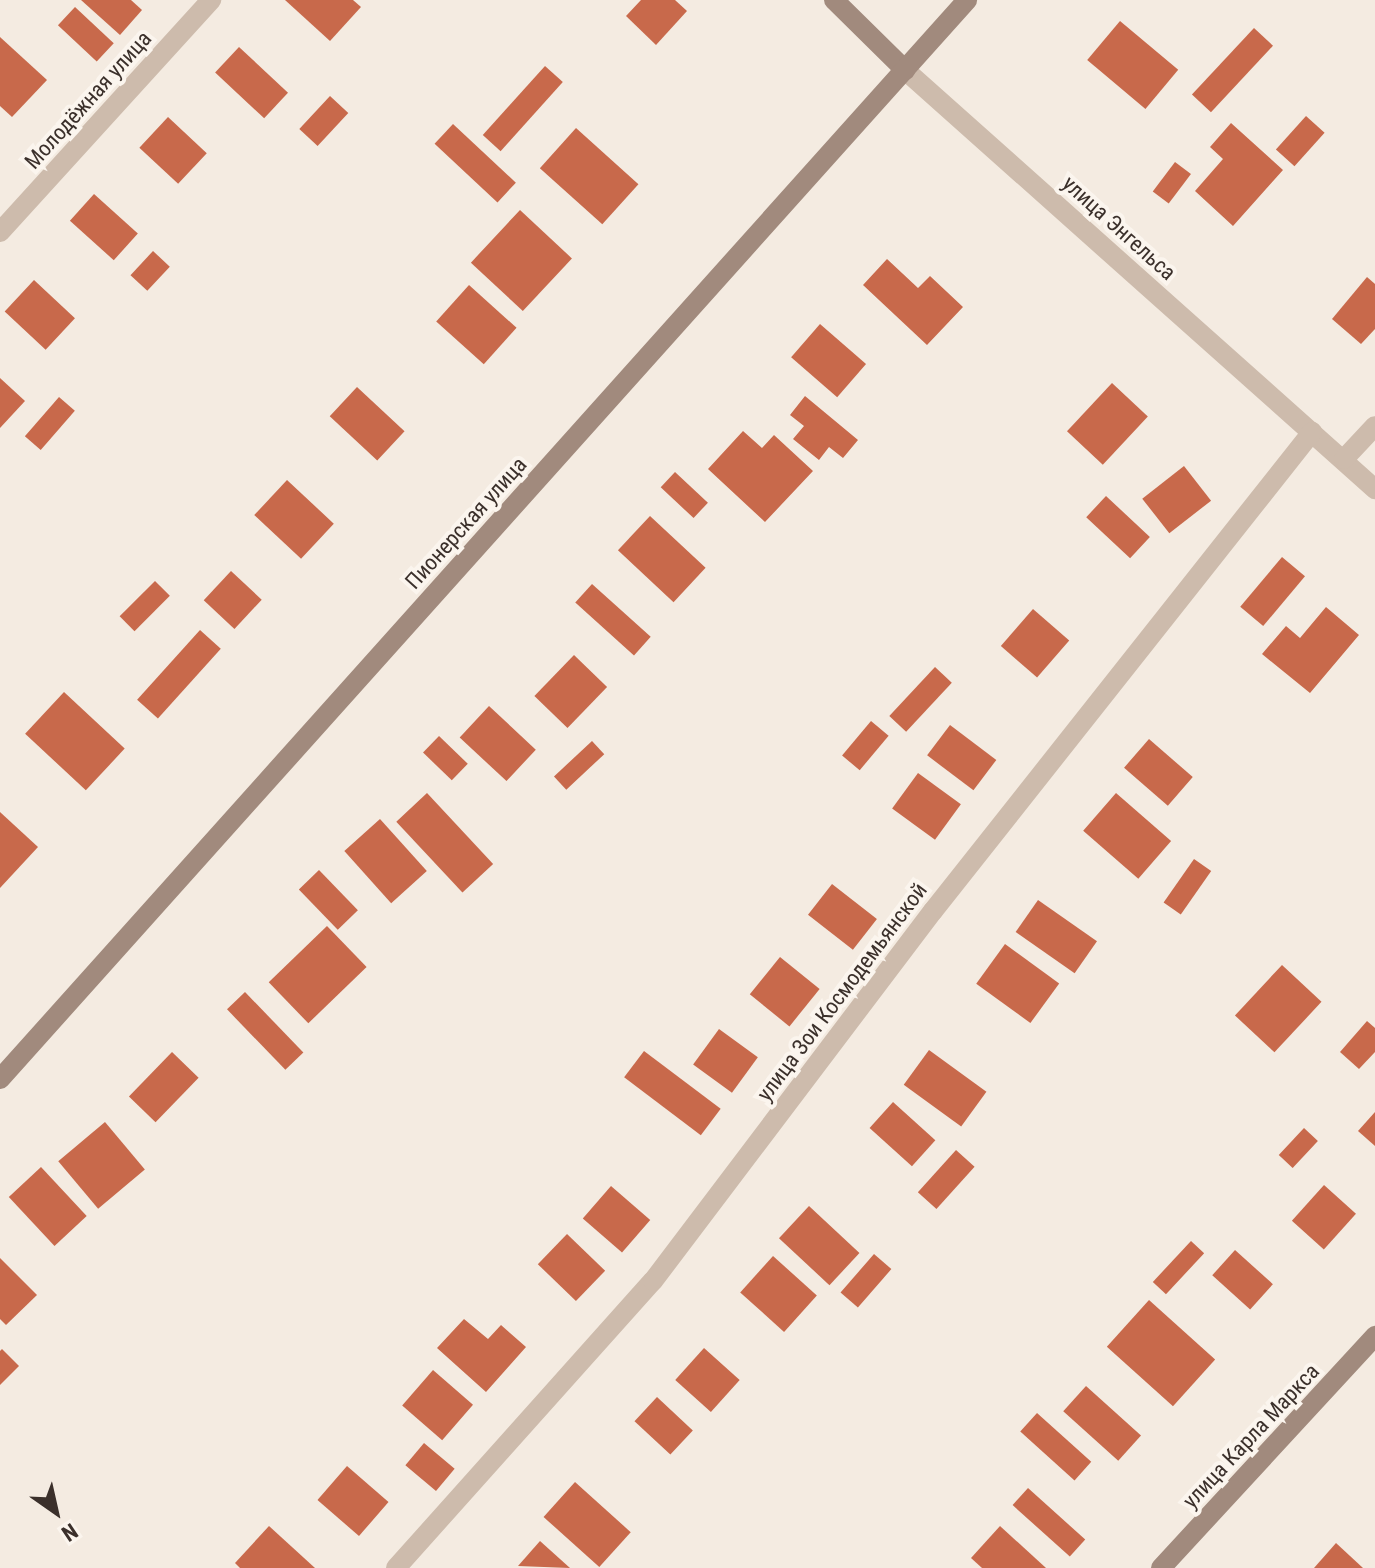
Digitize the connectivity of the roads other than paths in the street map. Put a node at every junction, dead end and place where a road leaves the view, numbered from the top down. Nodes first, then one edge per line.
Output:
1 (211, 0) edge
2 (834, 0) edge
3 (967, 0) edge
4 (905, 70) junction
5 (0, 232) edge
6 (1375, 426) edge
7 (1312, 432) junction
8 (1344, 459) junction
9 (1375, 489) edge
10 (0, 1079) edge
11 (1375, 1336) edge
12 (396, 1568) edge
13 (1161, 1568) edge

1 - 5 street, Молодёжная улица
2 - 4 street, улица Энгельса
3 - 4 street, Пионерская улица
4 - 7 street, улица Энгельса
4 - 10 street, Пионерская улица
6 - 8 street
7 - 8 street, улица Энгельса
7 - 12 street, улица Зои Космодемьянской
8 - 9 street, улица Энгельса
11 - 13 street, улица Карла Маркса

